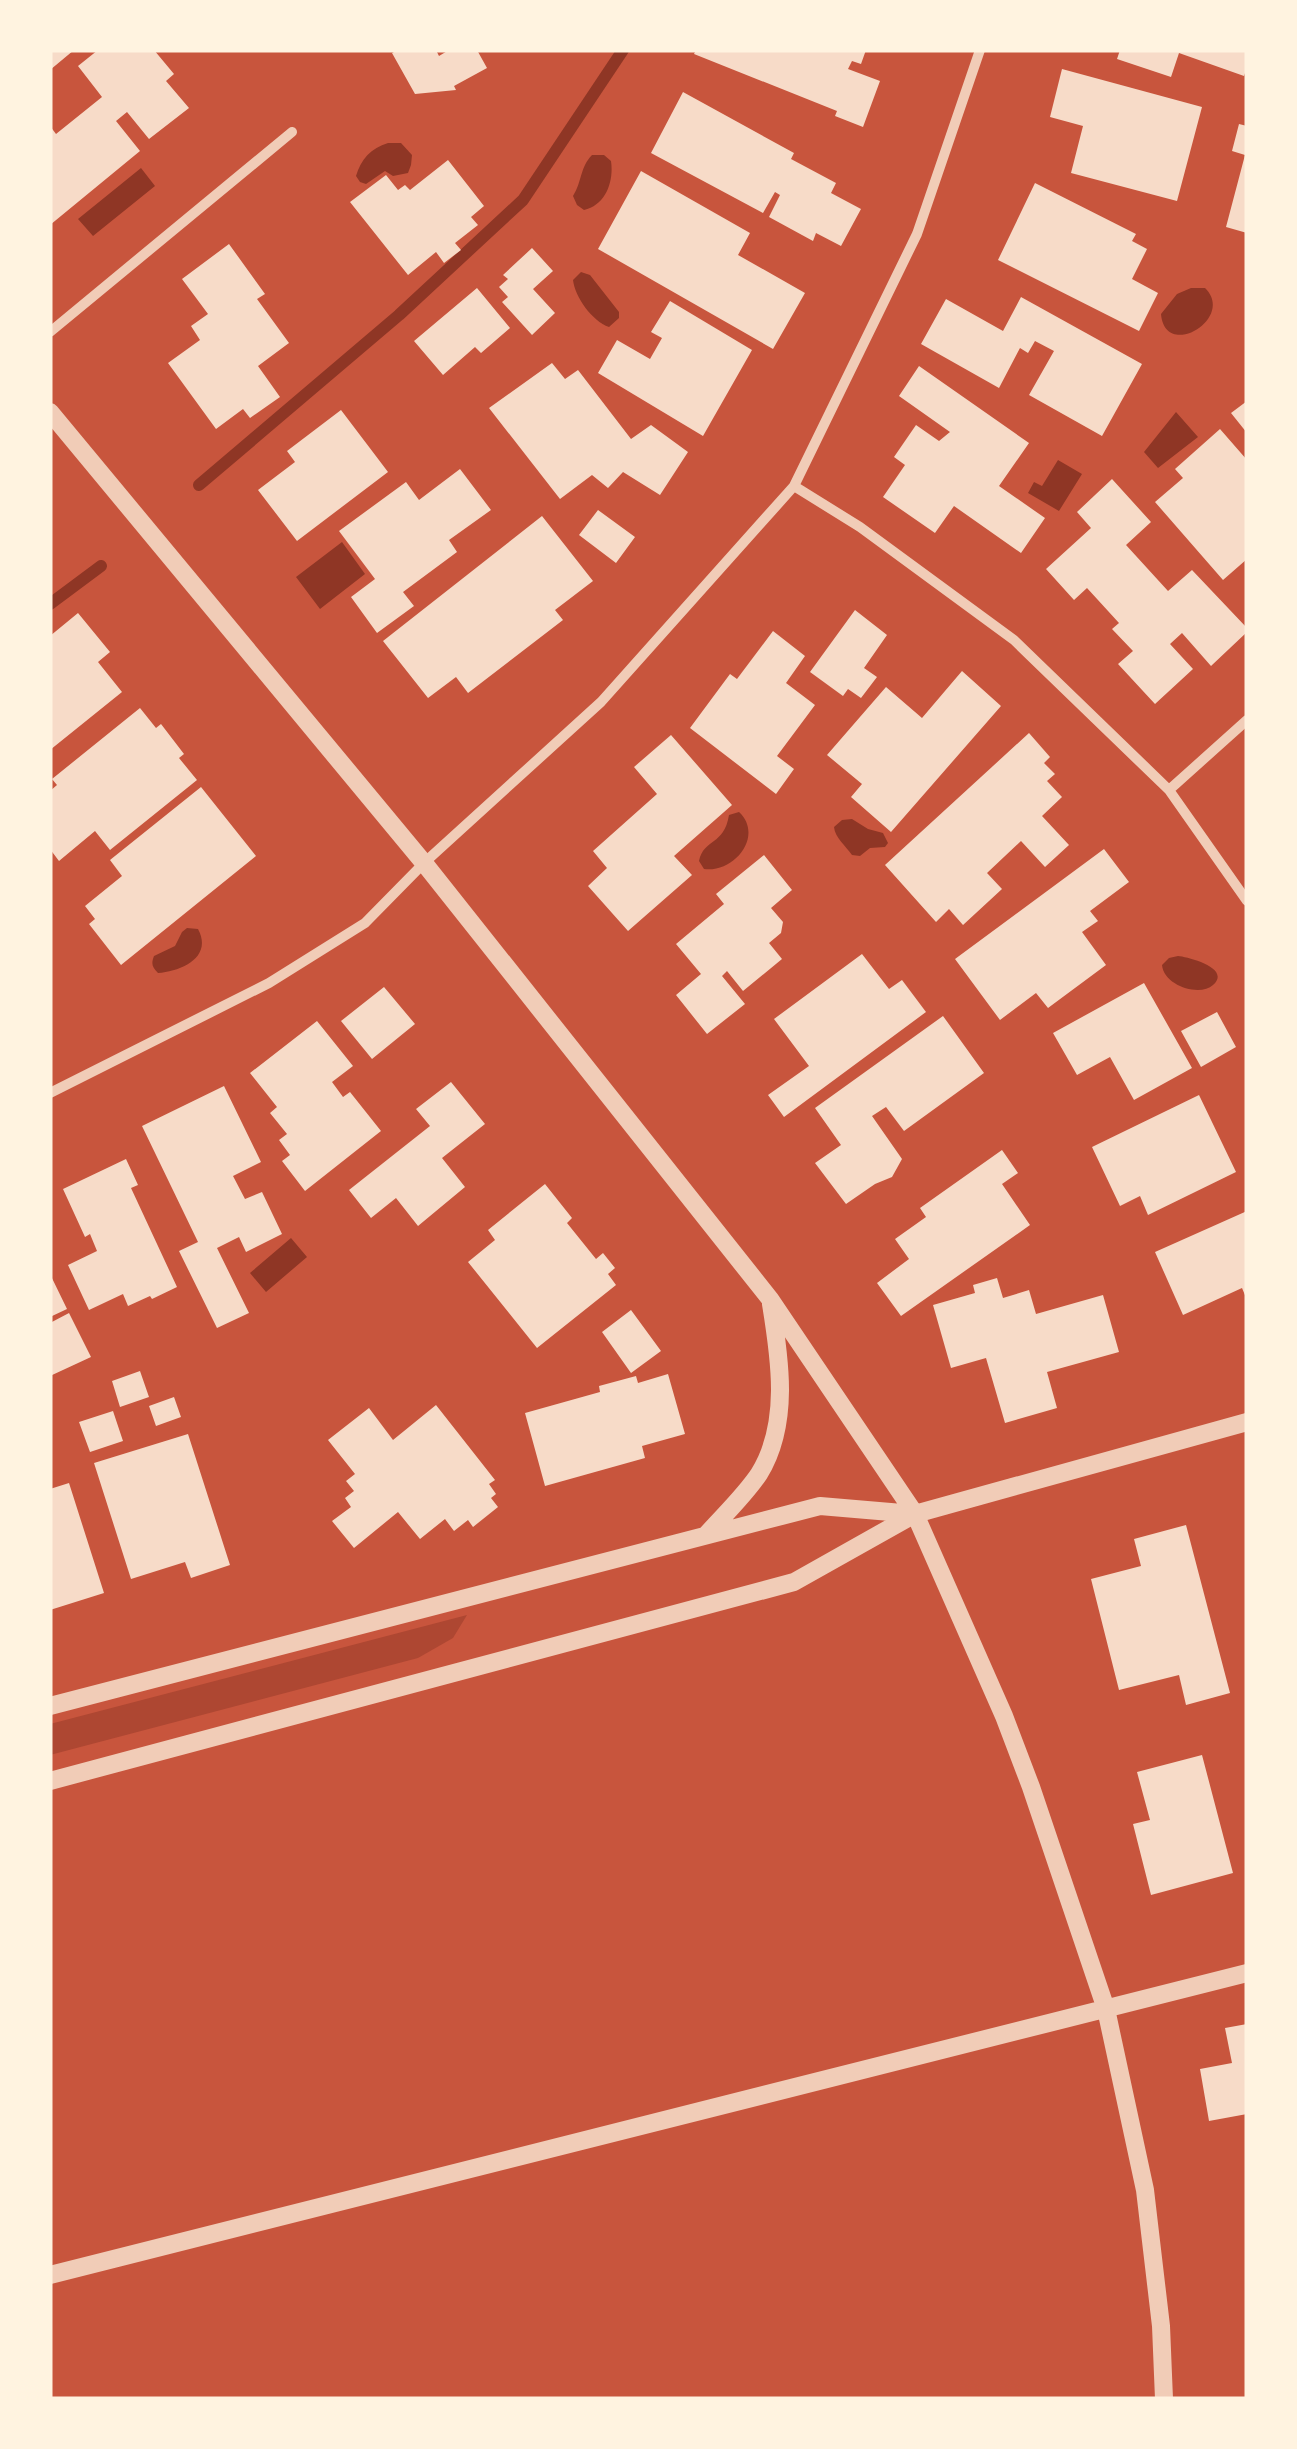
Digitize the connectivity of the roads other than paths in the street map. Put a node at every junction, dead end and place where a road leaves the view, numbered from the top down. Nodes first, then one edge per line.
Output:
1 (980, 50) edge
2 (292, 132) dead end
3 (50, 332) edge
4 (50, 412) edge
5 (794, 486) junction
6 (1247, 720) edge
7 (1169, 790) junction
8 (424, 863) junction
9 (1247, 901) edge
10 (50, 1093) edge
11 (770, 1299) junction
12 (1247, 1422) edge
13 (914, 1514) junction
14 (707, 1534) junction
15 (50, 1706) edge
16 (50, 1781) edge
17 (1247, 1973) edge
18 (1106, 2009) junction
19 (50, 2274) edge
20 (1162, 2326) junction
21 (1164, 2399) edge
22 (1175, 2399) edge

1 - 5 street
2 - 3 street
4 - 8 street
5 - 7 street
5 - 8 street
6 - 7 street
7 - 9 street
8 - 10 street
8 - 11 street
11 - 13 street
11 - 14 street
12 - 13 street
13 - 14 street
13 - 16 street
13 - 18 street
14 - 15 street
17 - 18 street
18 - 19 street
18 - 20 street
20 - 21 street
20 - 22 street

